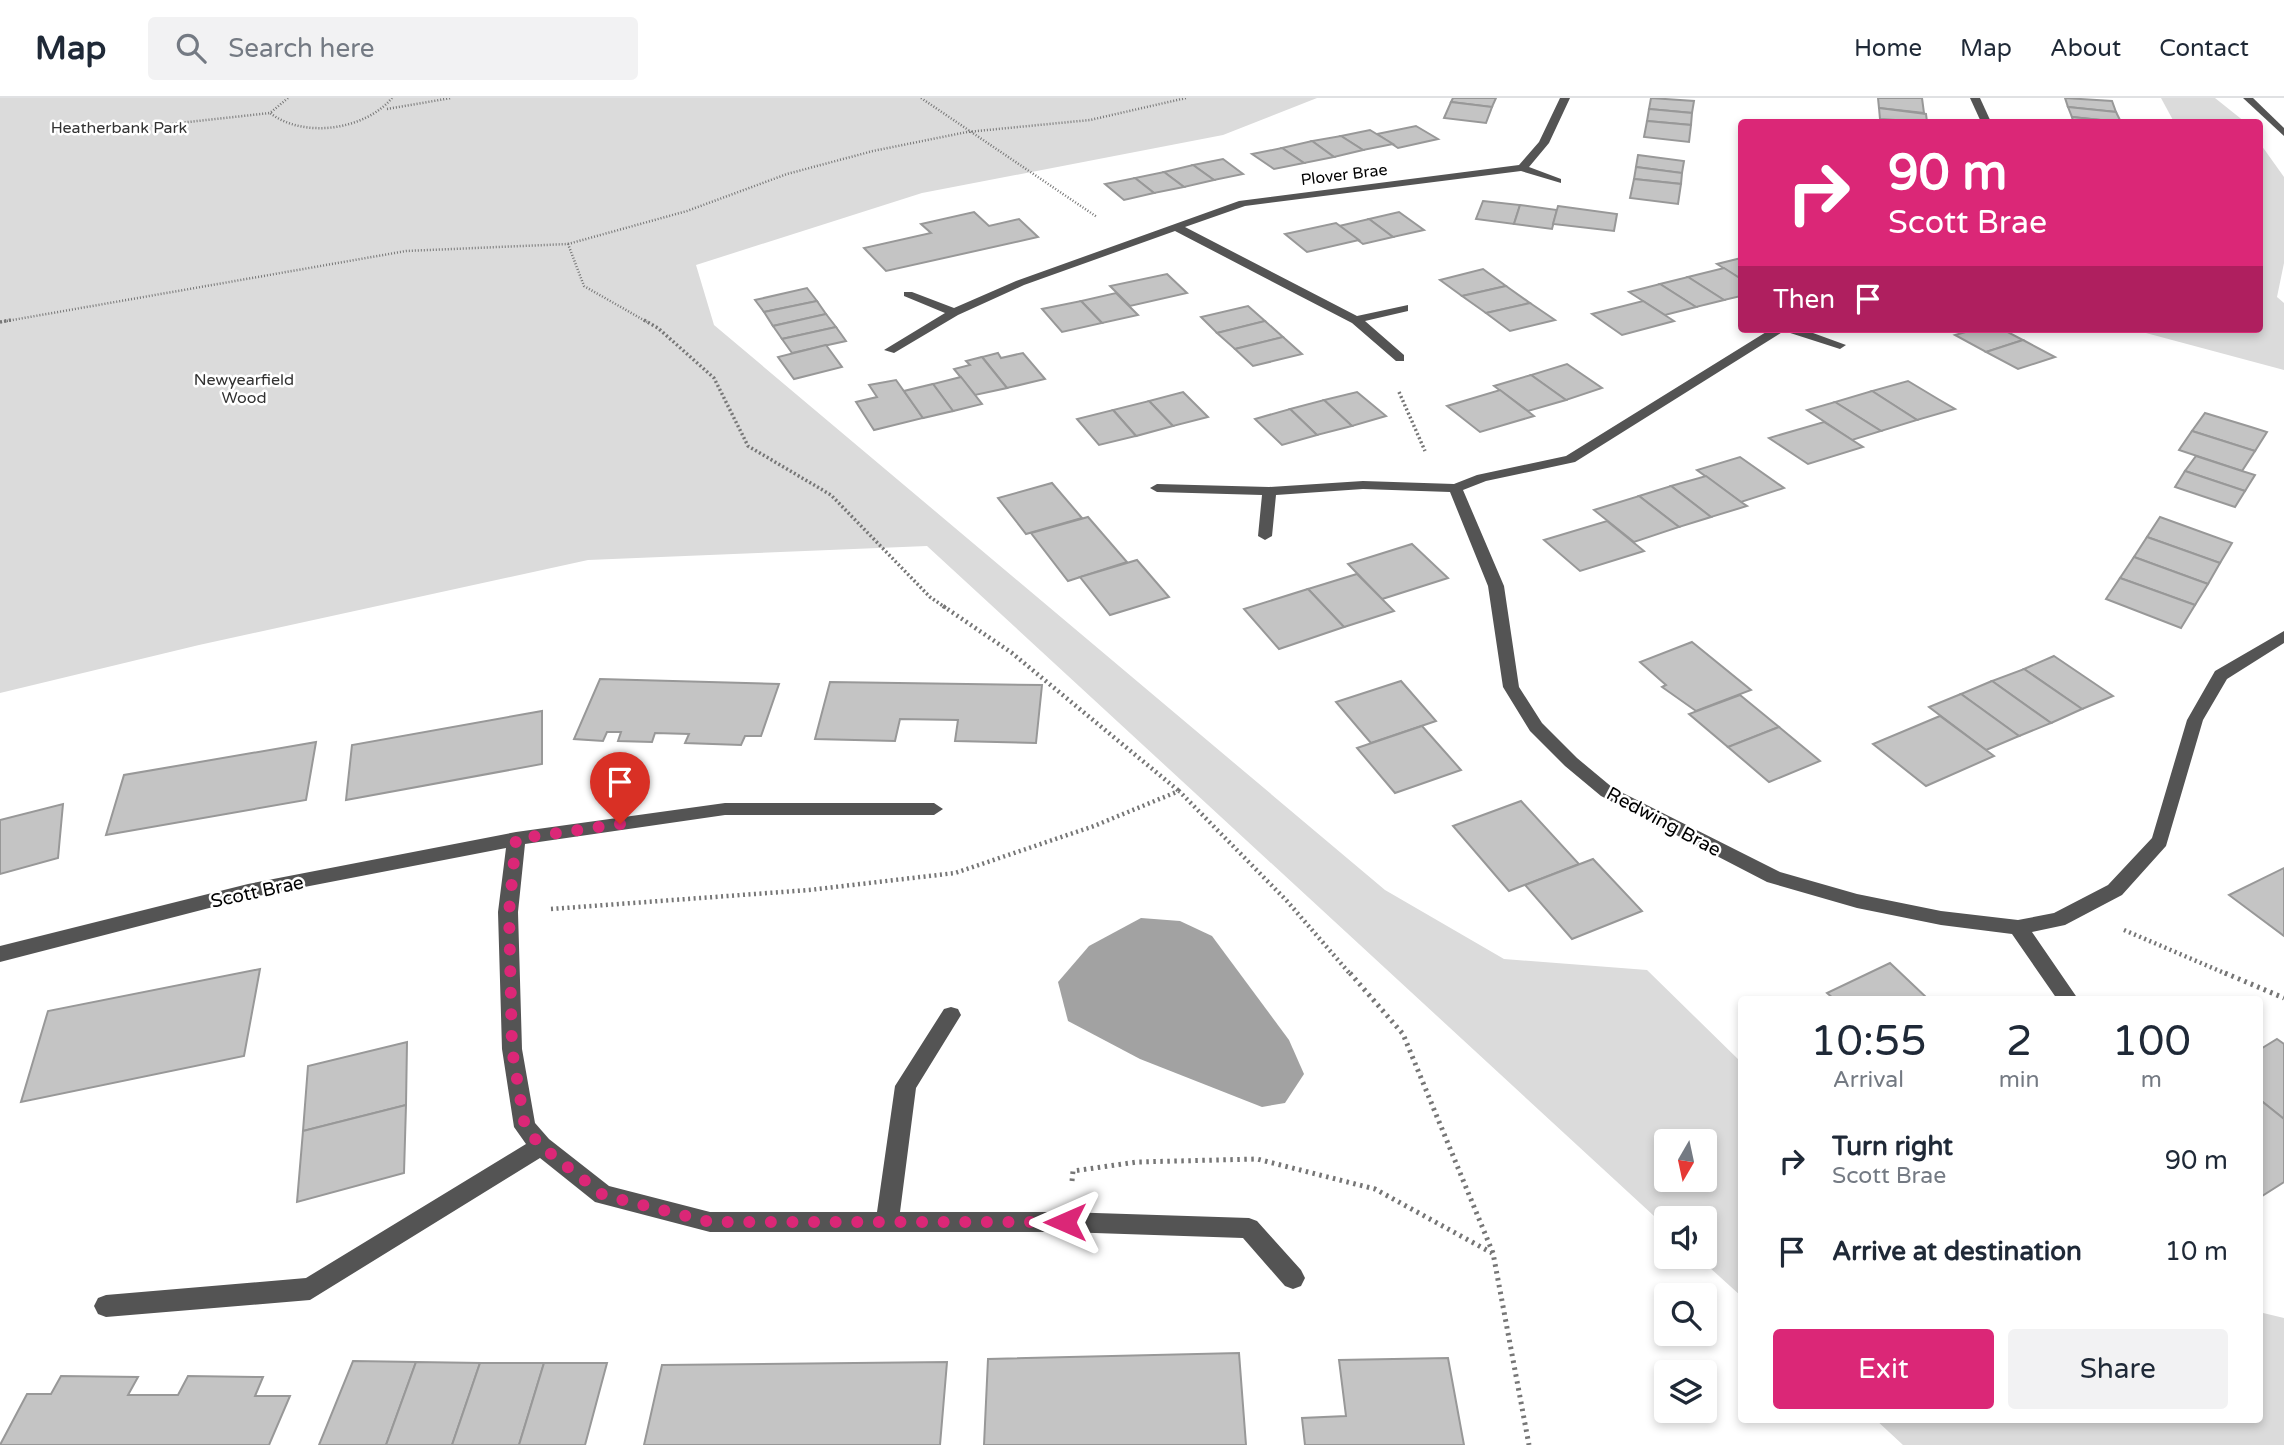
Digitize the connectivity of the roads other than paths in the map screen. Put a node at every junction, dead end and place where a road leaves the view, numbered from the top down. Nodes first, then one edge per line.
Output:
1 (1565, 98) edge
2 (1975, 98) edge
3 (2248, 98) edge
4 (2268, 99) edge
5 (2272, 118) junction
6 (1985, 119) edge
7 (2284, 133) edge
8 (1521, 168) junction
9 (1557, 181) dead end
10 (1174, 226) junction
11 (908, 294) dead end
12 (1404, 308) dead end
13 (954, 312) junction
14 (1356, 320) junction
15 (1773, 333) edge
16 (1802, 333) edge
17 (1840, 345) dead end
18 (890, 350) dead end
19 (1400, 358) road end
20 (1157, 488) dead end
21 (1447, 488) junction
22 (1269, 491) junction
23 (1265, 536) dead end
24 (2284, 636) edge
25 (934, 809) dead end
26 (516, 839) junction
27 (2018, 927) junction
28 (0, 954) edge
29 (2066, 996) edge
30 (951, 1015) dead end
31 (541, 1146) junction
32 (887, 1222) junction
33 (1293, 1278) dead end
34 (106, 1306) dead end

1 - 8 street
2 - 6 street
3 - 5 street
4 - 5 street
5 - 7 street
8 - 9 street, Plover Brae
8 - 10 street, Plover Brae
10 - 13 street, Plover Brae
10 - 14 street
11 - 13 street
12 - 14 street
13 - 18 street, Plover Brae
14 - 19 street
15 - 21 street
16 - 17 street
20 - 22 street
21 - 22 street
21 - 27 street, Redwing Brae
22 - 23 street
24 - 27 street, Redwing Brae
25 - 26 street, Scott Brae
26 - 28 street, Scott Brae
26 - 31 street
27 - 29 street
30 - 32 street
31 - 32 street
31 - 34 street
32 - 33 street

